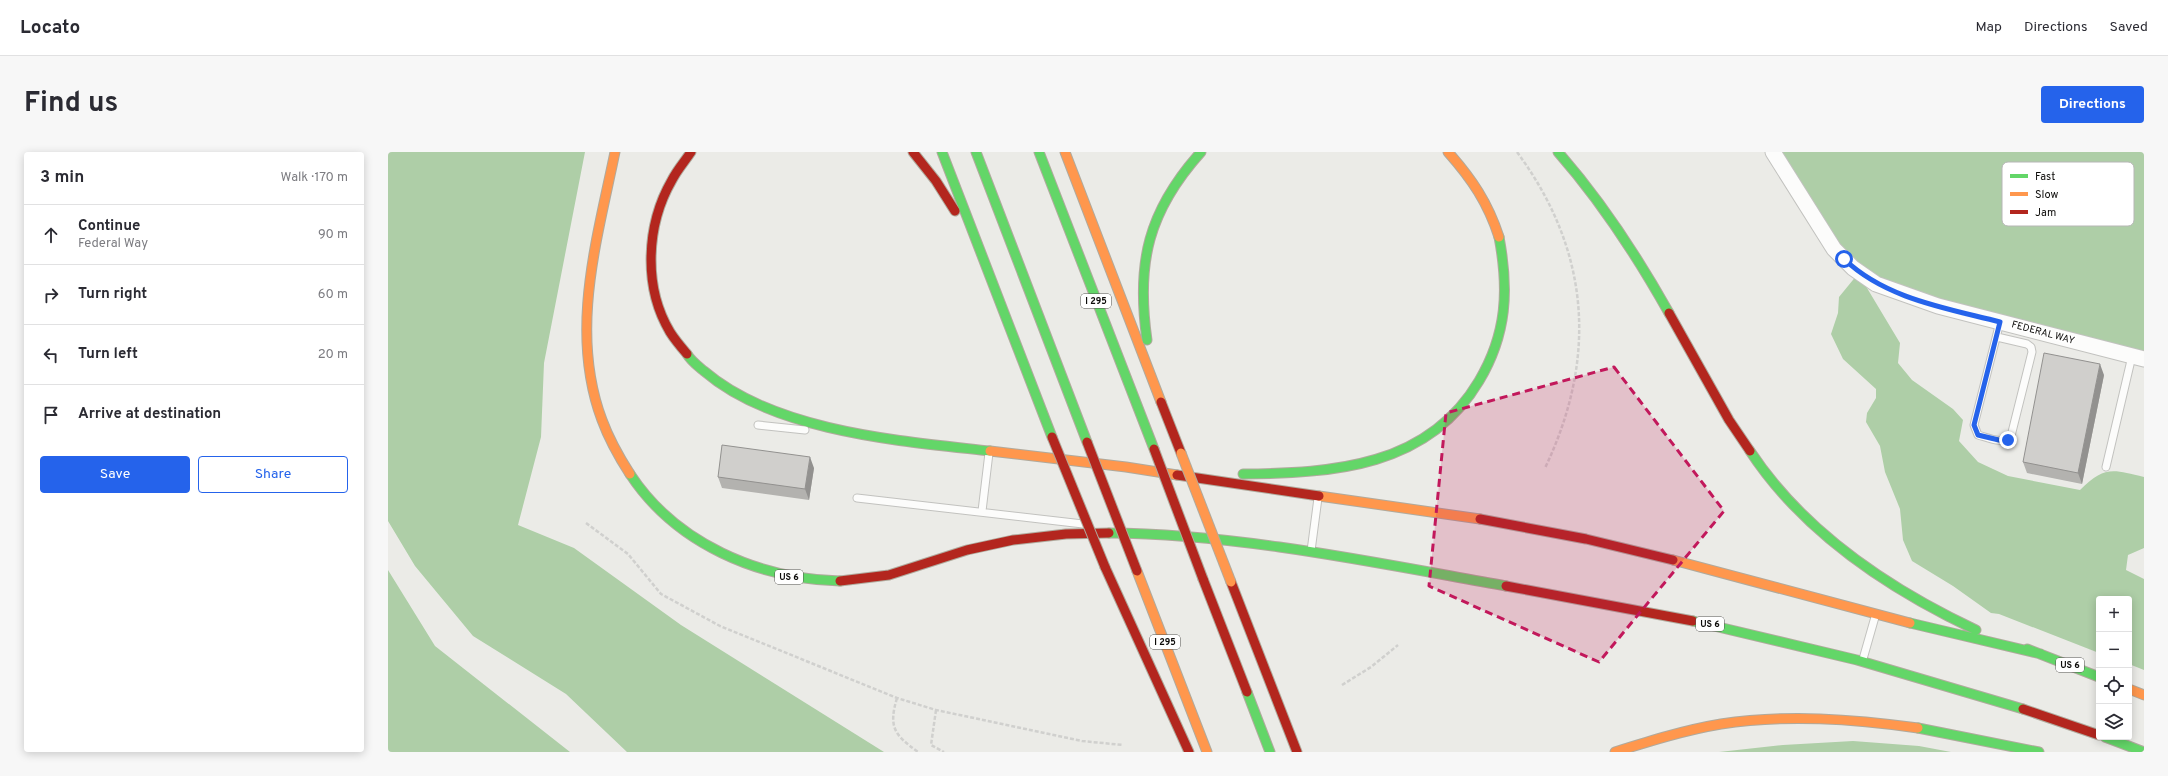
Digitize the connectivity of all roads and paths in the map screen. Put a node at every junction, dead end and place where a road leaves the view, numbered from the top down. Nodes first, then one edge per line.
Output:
1 (615, 152) edge
2 (691, 152) edge
3 (913, 152) edge
4 (942, 152) edge
5 (976, 152) edge
6 (1039, 152) edge
7 (1065, 152) edge
8 (1201, 152) edge
9 (1448, 152) edge
10 (1517, 152) edge
11 (1558, 152) edge
12 (1773, 152) edge
13 (1003, 309) junction
14 (2000, 322) junction
15 (1997, 337) junction
16 (2138, 358) edge
17 (1164, 409) junction
18 (758, 424) dead end
19 (908, 442) junction
20 (989, 451) junction
21 (2106, 467) dead end
22 (1130, 468) junction
23 (1545, 468) dead end
24 (1318, 495) junction
25 (857, 498) dead end
26 (982, 511) junction
27 (586, 523) dead end
28 (1238, 543) junction
29 (1311, 553) junction
30 (1876, 613) junction
31 (1398, 645) dead end
32 (2041, 654) junction
33 (1863, 662) junction
34 (2096, 676) edge
35 (1342, 685) dead end
36 (2132, 690) edge
37 (2144, 695) edge
38 (897, 698) junction
39 (936, 710) junction
40 (2096, 734) edge
41 (2113, 740) edge
42 (1123, 744) dead end
43 (918, 752) edge
44 (944, 752) edge
45 (1189, 752) edge
46 (1208, 752) edge
47 (1270, 752) edge
48 (1297, 752) edge
49 (1615, 752) edge
50 (2039, 752) edge
51 (2144, 752) edge

1 - 28 highway, US 6
2 - 19 highway
3 - 13 highway
4 - 13 highway
5 - 46 highway, I 295, bridge
6 - 47 highway, I 295, bridge
7 - 17 highway
8 - 17 highway
9 - 22 highway
10 - 23 path
11 - 32 highway, US 6
12 - 14 street, FEDERAL WAY
13 - 45 highway, bridge
14 - 15 lane
14 - 16 street, FEDERAL WAY
15 - 15 lane
16 - 21 lane
17 - 48 highway, bridge
18 - 19 lane
19 - 20 highway
20 - 22 highway
20 - 26 lane
22 - 24 highway
24 - 29 lane
24 - 30 highway
25 - 26 lane
26 - 28 lane
27 - 38 path
28 - 29 highway, US 6
29 - 33 highway, US 6
30 - 32 highway
30 - 33 lane
31 - 35 path
32 - 34 highway, US 6
33 - 40 highway, US 6
36 - 37 highway
38 - 39 path
38 - 43 path
39 - 42 path
39 - 44 path
41 - 51 highway
49 - 50 highway

